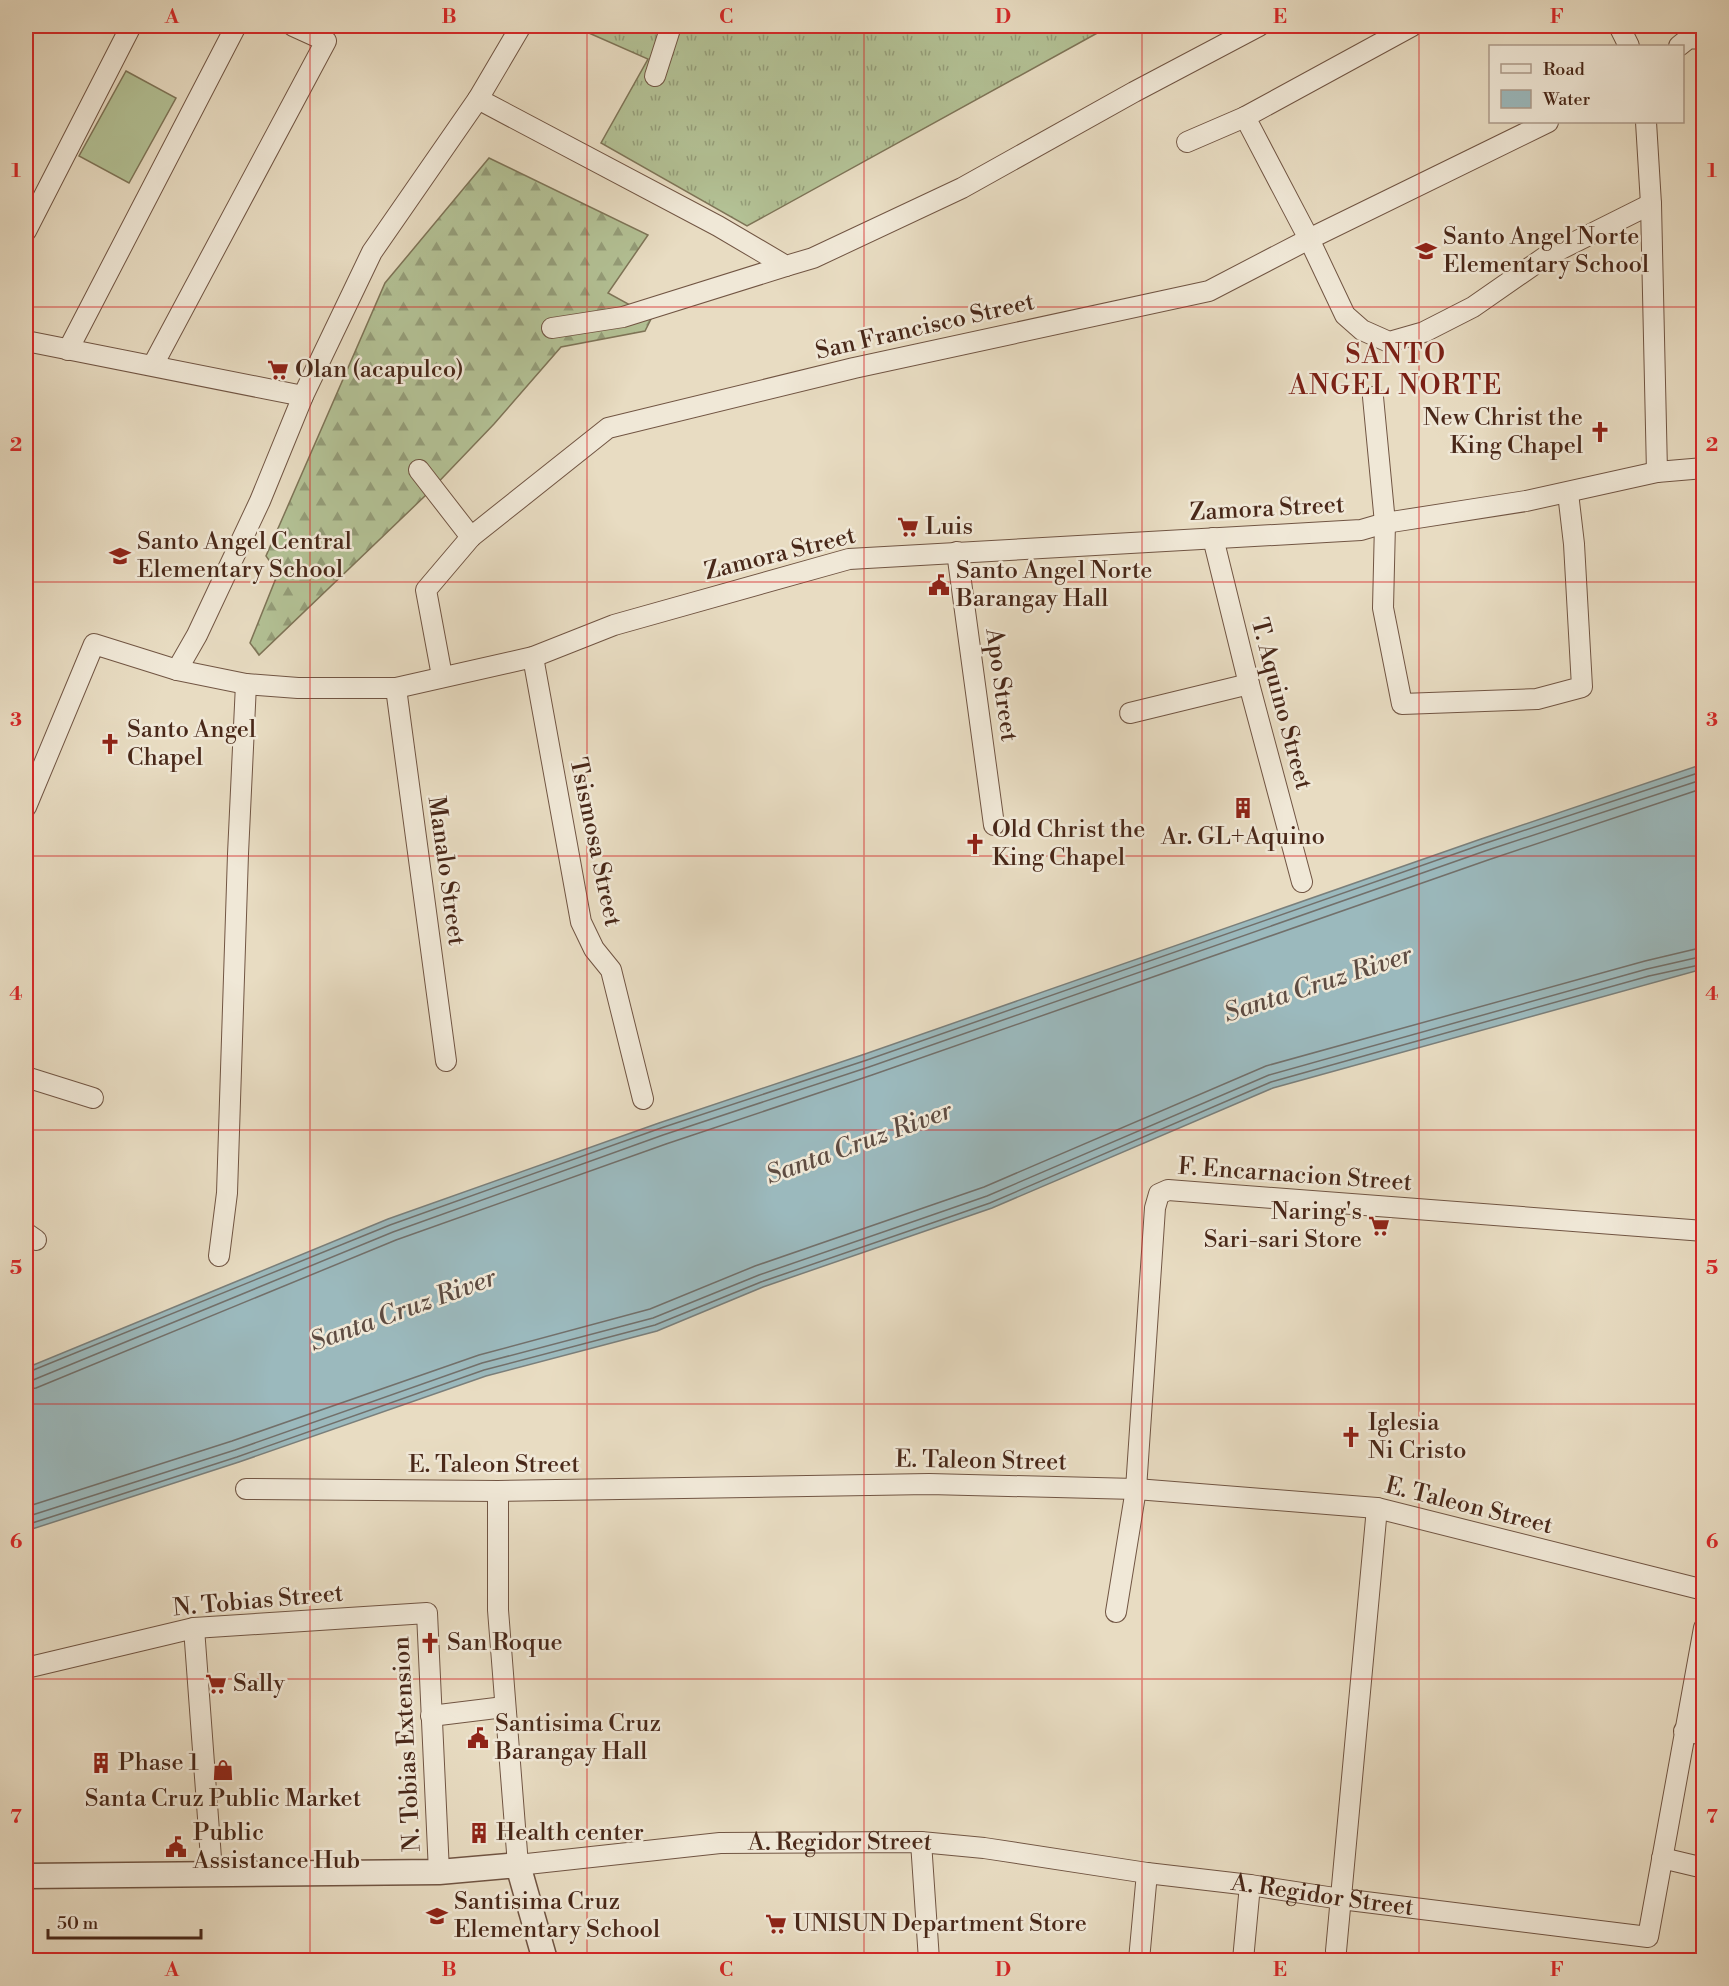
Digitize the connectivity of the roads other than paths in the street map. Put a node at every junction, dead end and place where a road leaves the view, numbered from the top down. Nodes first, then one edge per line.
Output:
1 (131, 26) edge
2 (236, 26) edge
3 (293, 26) edge
4 (521, 26) edge
5 (671, 26) edge
6 (1259, 26) edge
7 (1412, 26) edge
8 (1619, 26) edge
9 (1704, 39) edge
10 (1628, 45) edge
11 (1680, 45) edge
12 (655, 76) dead end
13 (478, 99) junction
14 (1245, 117) junction
15 (1546, 123) edge
16 (1646, 123) edge
17 (1187, 142) dead end
18 (1651, 204) junction
19 (26, 231) edge
20 (1309, 238) junction
21 (786, 266) junction
22 (552, 328) dead end
23 (26, 341) edge
24 (68, 350) junction
25 (153, 365) junction
26 (303, 396) junction
27 (1373, 398) dead end
28 (1704, 468) edge
29 (419, 470) dead end
30 (1657, 472) junction
31 (1568, 493) junction
32 (1385, 523) junction
33 (471, 537) junction
34 (1213, 538) junction
35 (957, 552) junction
36 (534, 657) junction
37 (177, 670) junction
38 (442, 676) junction
39 (246, 684) junction
40 (1249, 684) junction
41 (396, 688) junction
42 (1130, 714) dead end
43 (26, 807) edge
44 (994, 825) dead end
45 (1302, 882) dead end
46 (446, 1061) dead end
47 (26, 1077) edge
48 (93, 1098) dead end
49 (644, 1099) dead end
50 (1704, 1231) edge
51 (219, 1257) dead end
52 (246, 1489) dead end
53 (1136, 1489) junction
54 (498, 1491) junction
55 (1377, 1508) junction
56 (1704, 1590) edge
57 (1116, 1612) dead end
58 (427, 1613) joint
59 (194, 1628) junction
60 (1704, 1628) edge
61 (26, 1668) edge
62 (504, 1707) junction
63 (431, 1716) junction
64 (1684, 1731) junction
65 (1704, 1735) edge
66 (921, 1842) junction
67 (1662, 1858) junction
68 (518, 1865) junction
69 (1704, 1868) edge
70 (212, 1872) junction
71 (439, 1872) junction
72 (1147, 1873) junction
73 (26, 1876) edge
74 (1250, 1885) junction
75 (1341, 1899) junction
76 (1336, 1951) dead end
77 (545, 1960) edge
78 (929, 1960) edge
79 (1139, 1960) edge
80 (1243, 1960) edge

1 - 19 street
2 - 24 street
3 - 25 street
4 - 13 street
5 - 12 street
6 - 21 street
7 - 14 street
8 - 10 street
9 - 11 street
13 - 21 street
13 - 26 street
14 - 17 street
14 - 20 street
15 - 20 street, San Francisco Street
16 - 18 street
18 - 20 street
18 - 30 street
20 - 33 street, San Francisco Street
21 - 22 street
23 - 24 street
24 - 25 street
25 - 26 street
26 - 37 street
27 - 32 street
28 - 30 street, Zamora Street
29 - 33 street
30 - 31 street, Zamora Street
31 - 32 street, Zamora Street
31 - 32 street
32 - 34 street, Zamora Street
33 - 38 street, San Francisco Street
34 - 35 street, Zamora Street
34 - 40 street, T. Aquino Street
35 - 36 street, Zamora Street
35 - 44 street, Apo Street
36 - 38 street, Zamora Street
36 - 49 street, Tsismosa Street
37 - 39 street, Zamora Street
37 - 43 street, Zamora Street
38 - 41 street, Zamora Street
39 - 41 street, Zamora Street
39 - 51 street
40 - 42 street
40 - 45 street, T. Aquino Street
41 - 46 street, Manalo Street
47 - 48 street
50 - 53 street, F. Encarnacion Street
52 - 54 street, E. Taleon Street
53 - 54 street, E. Taleon Street
53 - 55 street, E. Taleon Street
53 - 57 street, F. Encarnacion Street
54 - 62 street
55 - 56 street, E. Taleon Street
55 - 75 street
58 - 59 street, N. Tobias Street
58 - 63 street, N. Tobias Extension
59 - 61 street, N. Tobias Street
59 - 70 street
60 - 64 street
62 - 63 street
62 - 68 street
63 - 71 street, N. Tobias Extension
64 - 65 street
64 - 67 street
66 - 68 street, A. Regidor Street
66 - 72 street, A. Regidor Street
66 - 78 street
67 - 69 street
67 - 75 street, A. Regidor Street
68 - 71 street, A. Regidor Street
68 - 77 street
70 - 71 street, A. Regidor Street
70 - 73 street, A. Regidor Street
72 - 74 street, A. Regidor Street
72 - 79 street
74 - 75 street, A. Regidor Street
74 - 80 street
75 - 76 street

